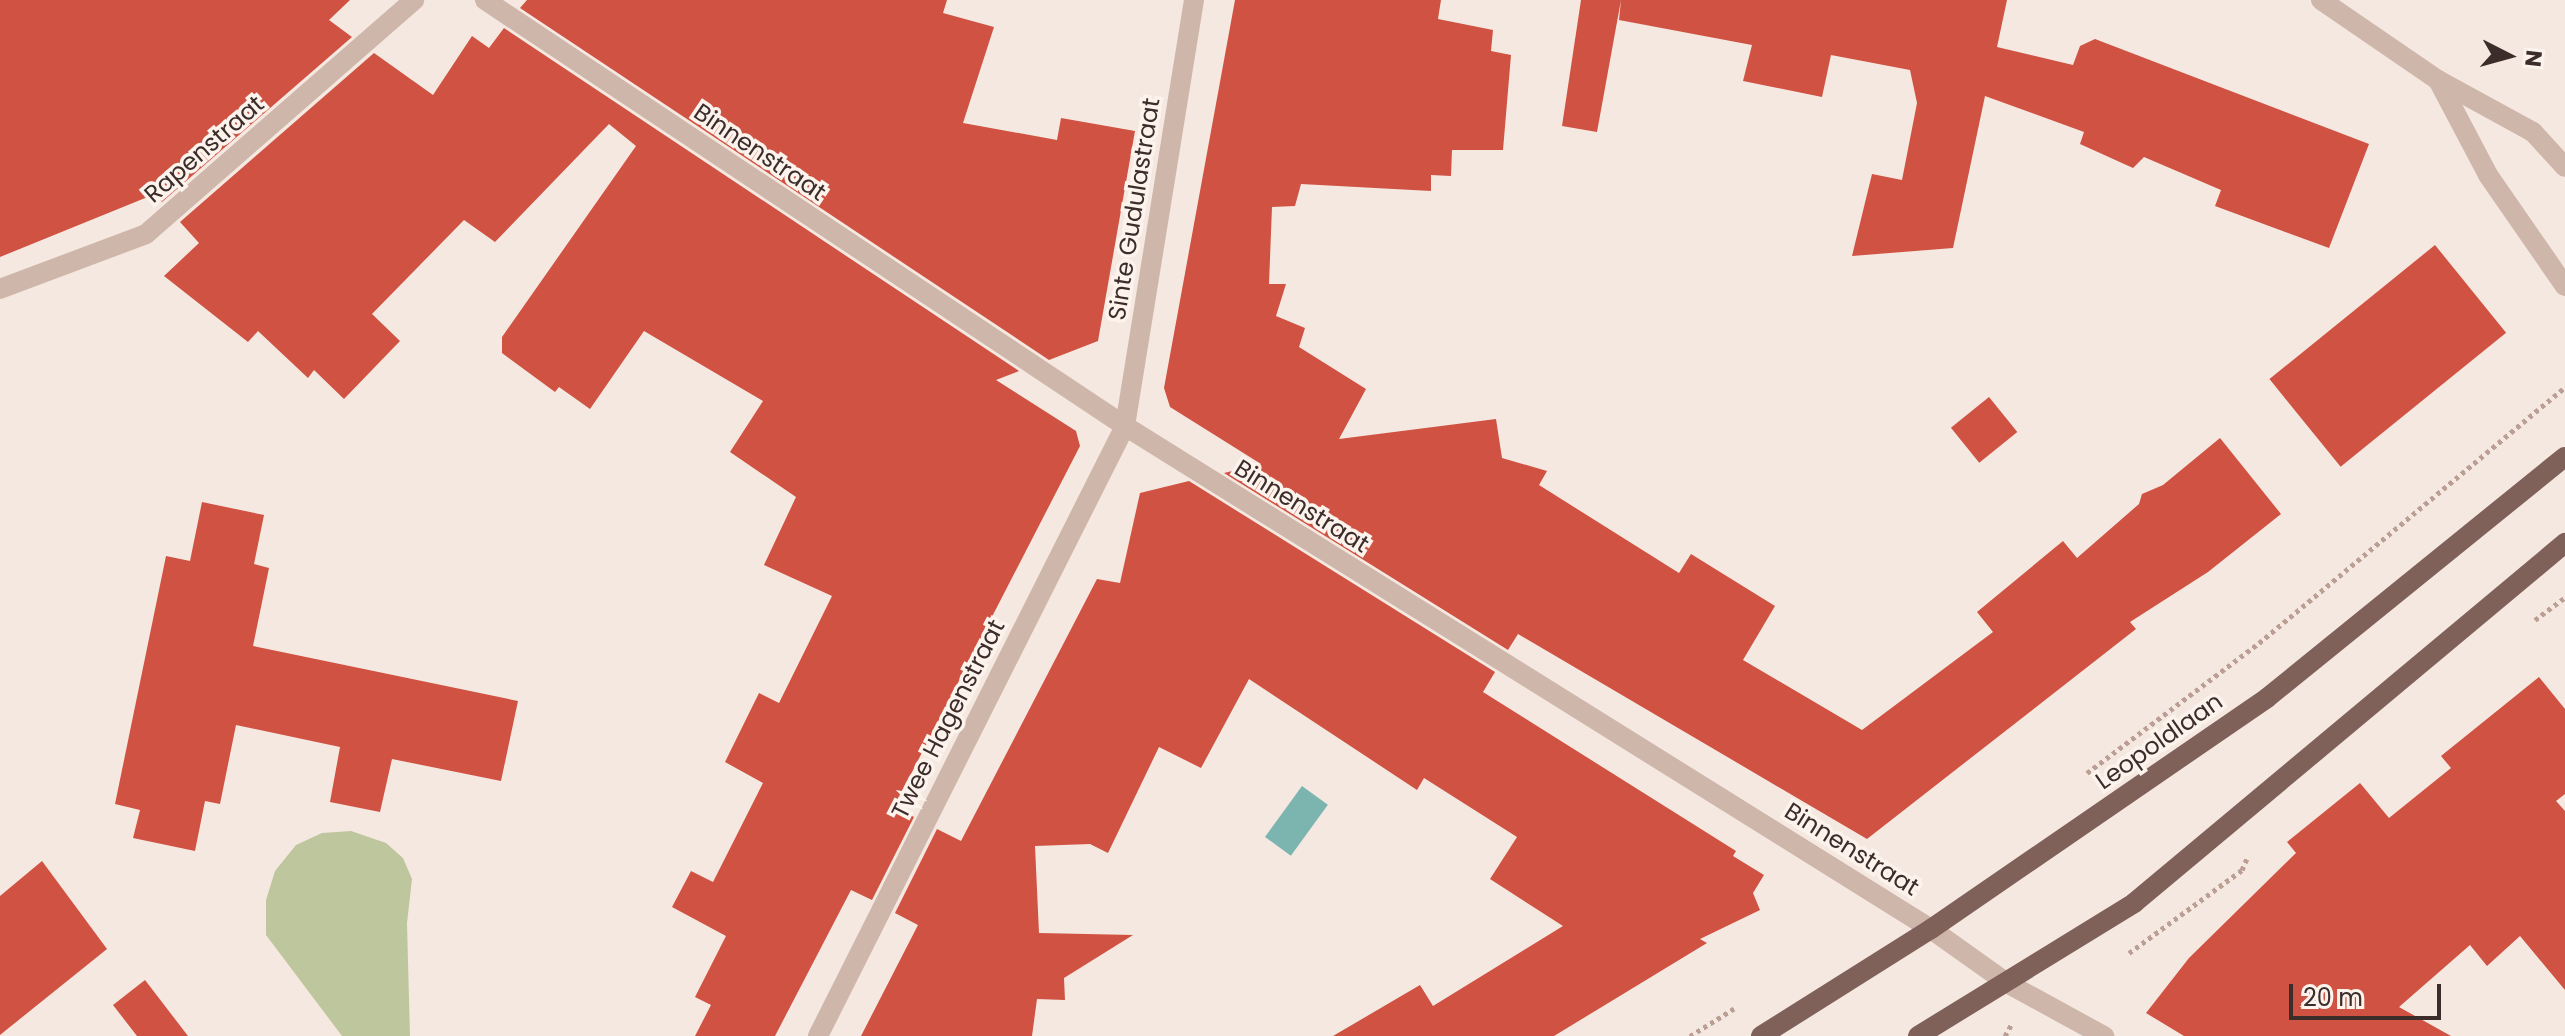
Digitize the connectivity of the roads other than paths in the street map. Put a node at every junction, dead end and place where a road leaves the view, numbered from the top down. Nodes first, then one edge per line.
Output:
1 (414, 0) edge
2 (485, 0) edge
3 (1194, 0) edge
4 (2321, 0) edge
5 (2438, 80) junction
6 (2565, 167) edge
7 (2565, 286) edge
8 (0, 289) edge
9 (1125, 426) junction
10 (2565, 457) edge
11 (2565, 543) edge
12 (1931, 929) junction
13 (2007, 983) junction
14 (818, 1036) edge
15 (1761, 1036) edge
16 (1918, 1036) edge
17 (2104, 1036) edge

1 - 8 street, Rapenstraat
2 - 9 street, Binnenstraat
3 - 9 street, Sinte Gudulastraat
4 - 5 street
5 - 6 street
5 - 7 street
9 - 12 street, Binnenstraat
9 - 14 street, Twee Hagenstraat
10 - 12 main road, Leopoldlaan
11 - 13 main road
12 - 13 street, Binnenstraat
12 - 15 main road, Leopoldlaan
13 - 16 main road
13 - 17 street, Binnenstraat

